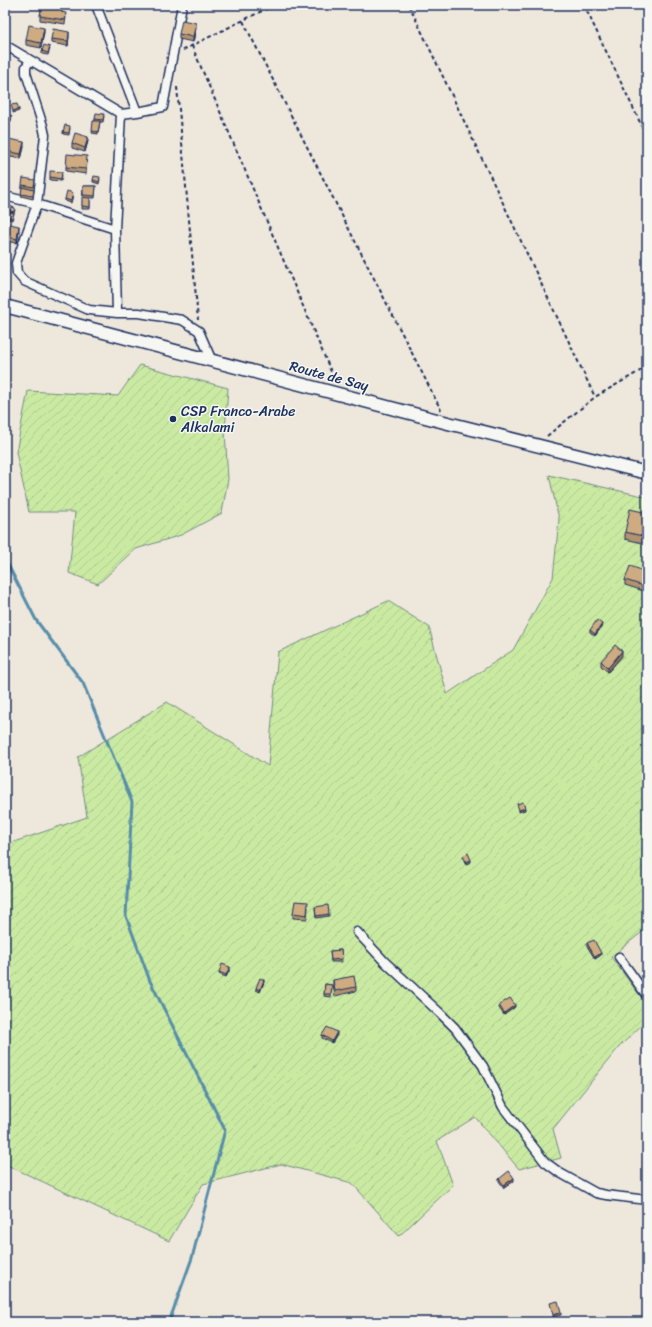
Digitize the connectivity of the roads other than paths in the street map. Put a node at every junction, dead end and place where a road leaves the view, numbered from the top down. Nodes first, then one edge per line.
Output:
1 (96, 5) edge
2 (182, 5) edge
3 (5, 45) edge
4 (30, 60) junction
5 (137, 112) junction
6 (121, 114) junction
7 (5, 196) edge
8 (37, 204) junction
9 (115, 229) junction
10 (5, 306) edge
11 (117, 313) junction
12 (212, 361) junction
13 (647, 473) edge
14 (357, 932) dead end
15 (619, 957) dead end
16 (647, 996) edge
17 (647, 1200) edge

1 - 5 street
2 - 5 street
3 - 4 street
4 - 6 street
4 - 8 street
5 - 6 street
6 - 9 street
7 - 8 street
8 - 9 street
8 - 11 street
9 - 11 street
10 - 12 main road, Route de Say
11 - 12 street
12 - 13 main road, Route de Say
14 - 17 street
15 - 16 street

